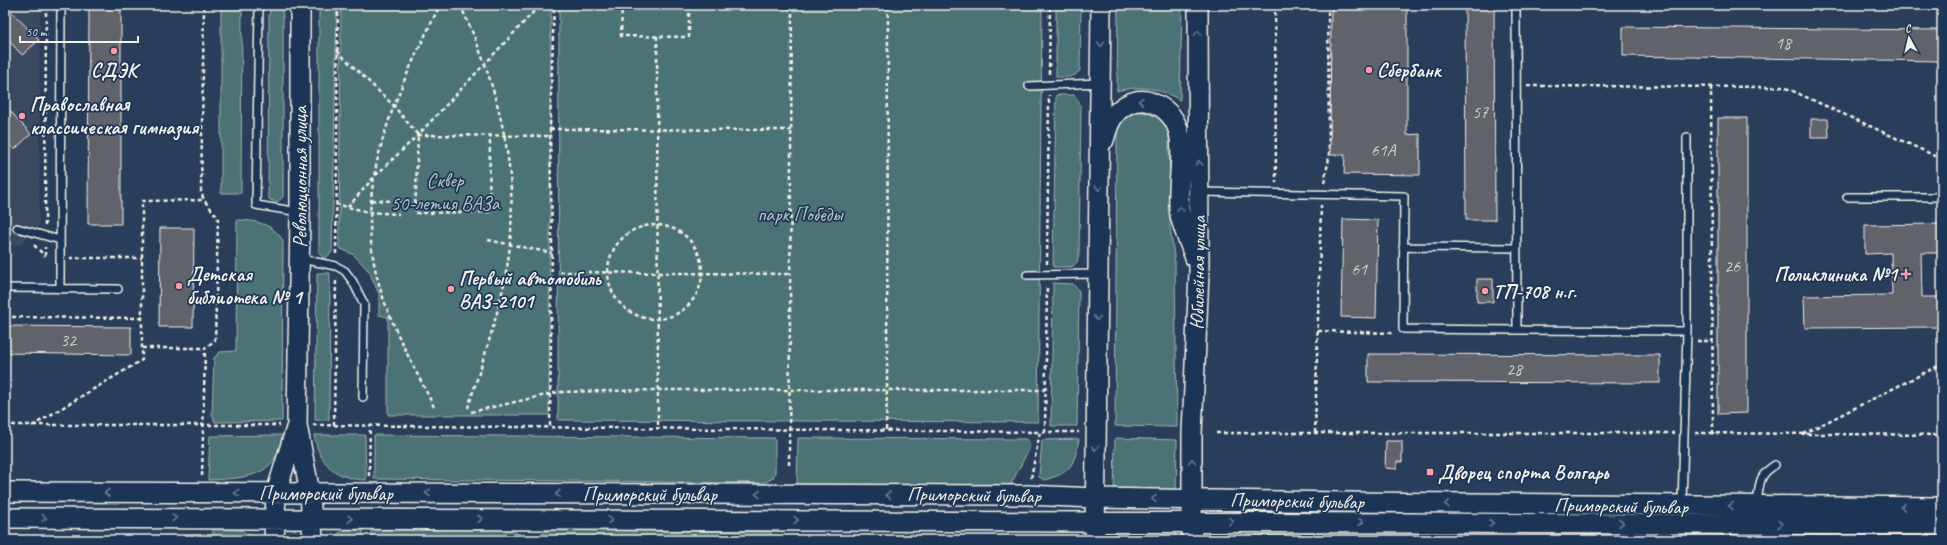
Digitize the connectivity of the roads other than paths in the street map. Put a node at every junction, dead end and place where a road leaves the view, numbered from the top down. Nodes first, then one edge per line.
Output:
1 (61, 5) edge
2 (259, 5) edge
3 (300, 5) edge
4 (1101, 5) edge
5 (1198, 5) edge
6 (1516, 5) edge
7 (1100, 83) junction
8 (1029, 86) dead end
9 (1687, 137) dead end
10 (1099, 159) junction
11 (1200, 192) junction
12 (1847, 197) dead end
13 (1942, 197) edge
14 (300, 212) junction
15 (17, 228) dead end
16 (60, 240) junction
17 (1403, 248) junction
18 (1517, 248) junction
19 (299, 258) junction
20 (1199, 273) junction
21 (1027, 274) dead end
22 (1097, 274) junction
23 (5, 288) edge
24 (60, 289) junction
25 (118, 289) dead end
26 (1517, 330) junction
27 (1688, 331) junction
28 (363, 397) dead end
29 (297, 425) junction
30 (1775, 465) dead end
31 (5, 492) edge
32 (276, 493) junction
33 (310, 493) junction
34 (1095, 498) junction
35 (1193, 500) junction
36 (1682, 506) junction
37 (1756, 506) junction
38 (1942, 507) edge
39 (5, 518) edge
40 (275, 518) junction
41 (311, 518) junction
42 (1095, 521) junction
43 (1192, 521) junction
44 (1942, 525) edge
45 (1727, 532) edge
46 (274, 540) edge
47 (313, 540) edge
48 (1095, 540) edge
49 (1192, 540) edge

1 - 16 lane
2 - 14 lane
3 - 14 main road, Революционная улица
4 -> 7 main road
11 -> 5 main road, Юбилейная улица
6 - 18 lane
7 - 8 lane
7 - 10 main road
9 - 27 lane
20 -> 10 main road
10 -> 22 main road
11 - 17 lane
11 - 20 main road, Юбилейная улица
12 - 13 lane
14 - 19 main road, Революционная улица
15 - 16 lane
16 - 24 lane
17 - 18 lane
17 - 26 lane
18 - 26 lane
19 - 28 lane
19 - 29 main road, Революционная улица
35 -> 20 main road, Юбилейная улица
21 - 22 lane
22 -> 34 main road
23 - 24 lane
24 - 25 lane
26 - 27 lane
27 - 36 lane
29 - 32 main road
29 - 33 main road, Революционная улица
30 - 37 lane
32 -> 31 main road, Приморский бульвар
32 - 33 main road, Приморский бульвар
32 - 40 main road
34 -> 33 main road, Приморский бульвар
33 - 41 main road, Революционная улица
35 -> 34 main road, Приморский бульвар
34 - 42 main road
36 -> 35 main road, Приморский бульвар
35 - 43 main road, Юбилейная улица
37 -> 36 main road, Приморский бульвар
38 -> 37 main road, Приморский бульвар
39 -> 40 main road
40 - 41 main road
40 - 46 main road
41 -> 42 main road
41 - 47 main road, Революционная улица
42 - 43 main road
42 - 48 main road
43 -> 45 main road
43 - 49 main road, Юбилейная улица
45 -> 44 main road

